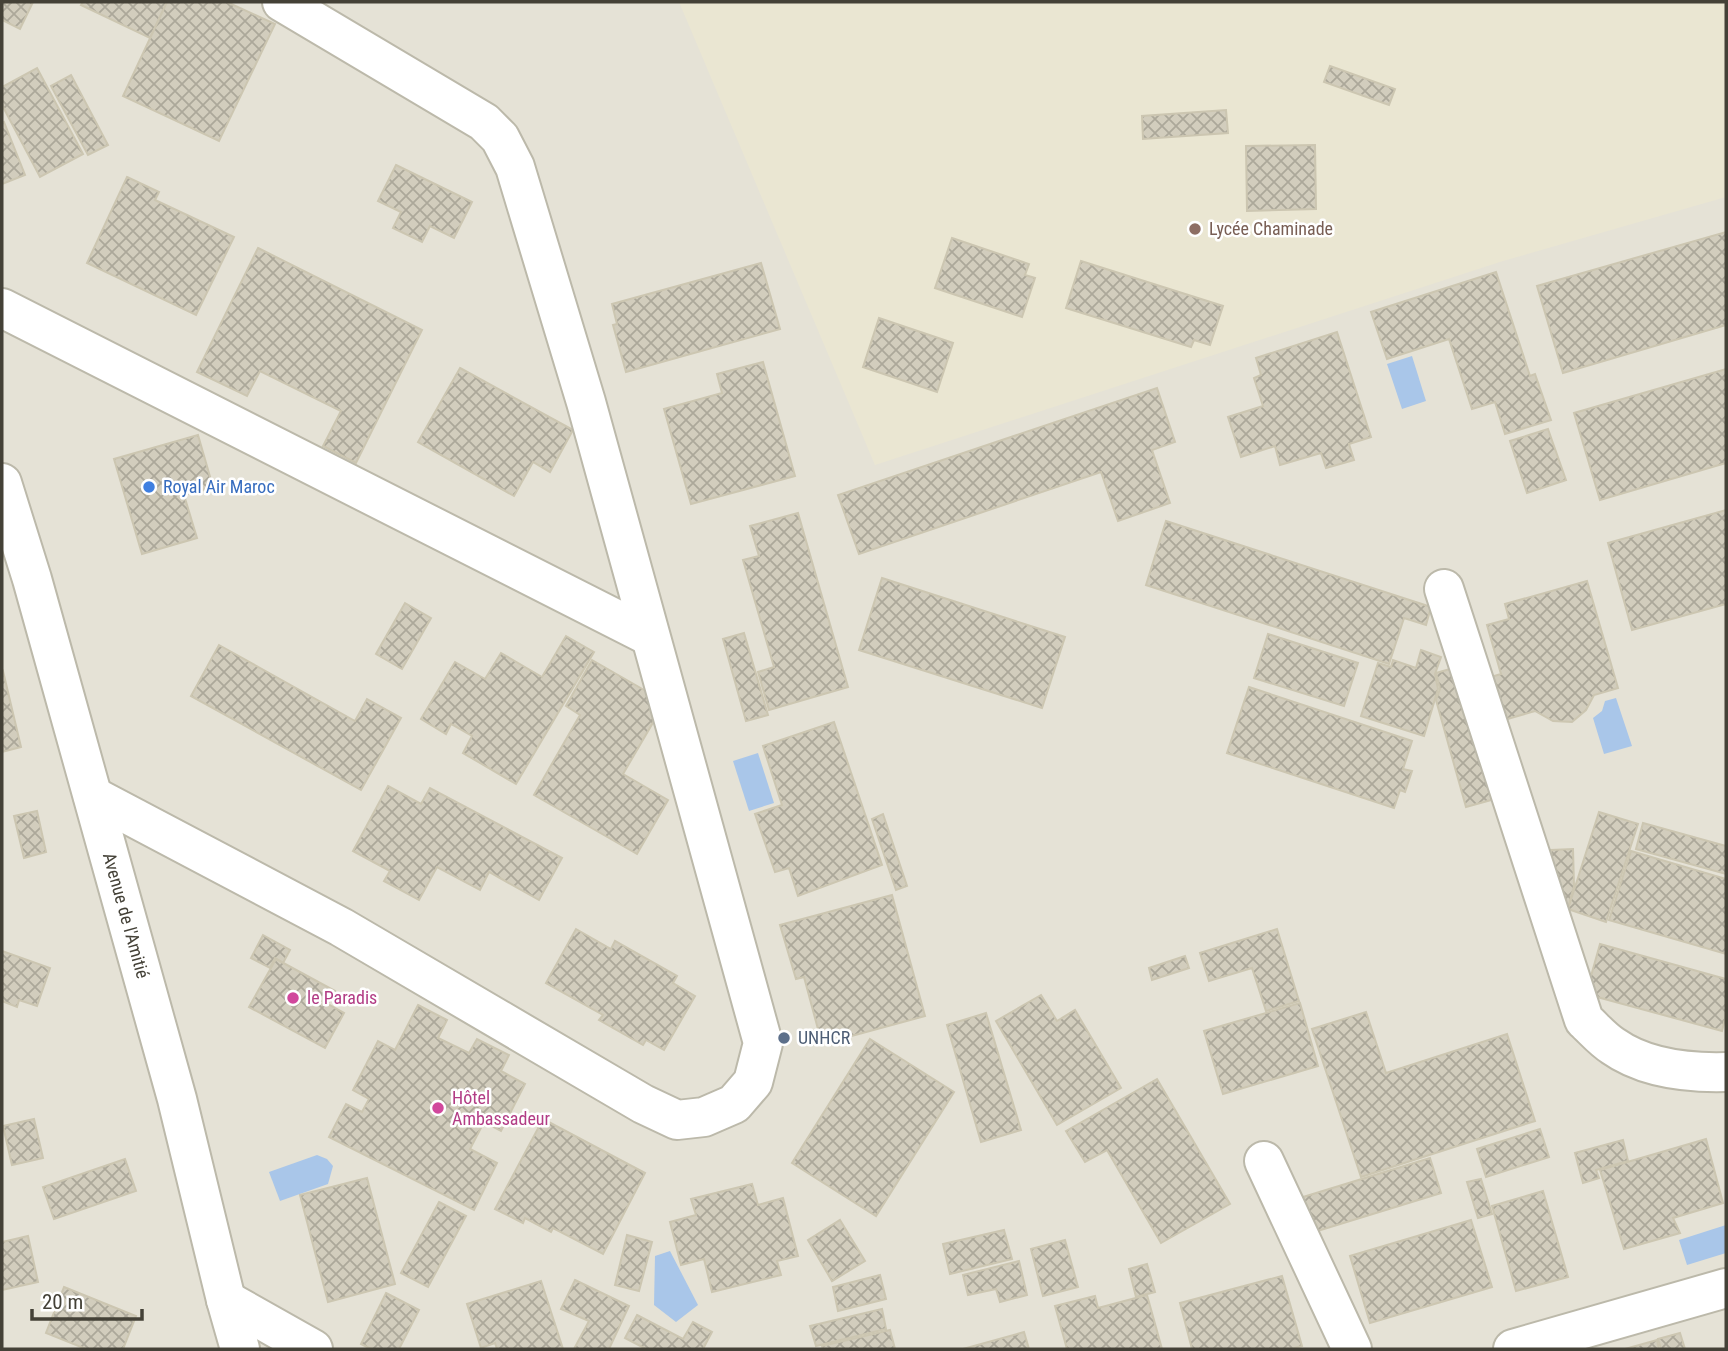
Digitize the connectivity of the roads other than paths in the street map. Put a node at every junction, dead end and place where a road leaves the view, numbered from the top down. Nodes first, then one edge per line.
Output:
1 (282, 2) edge
2 (2, 308) edge
3 (2, 483) edge
4 (1444, 589) dead end
5 (649, 636) junction
6 (93, 796) junction
7 (1726, 1072) edge
8 (1264, 1161) dead end
9 (1726, 1288) edge
10 (226, 1300) junction
11 (240, 1349) edge
12 (313, 1349) edge
13 (1352, 1349) edge
14 (1513, 1349) edge

1 - 5 street
2 - 5 street
3 - 6 street, Avenue de l'Amitié
4 - 7 street
5 - 6 street
6 - 10 street, Avenue de l'Amitié
8 - 13 street
9 - 14 street
10 - 11 street, Avenue de l'Amitié
10 - 12 street

